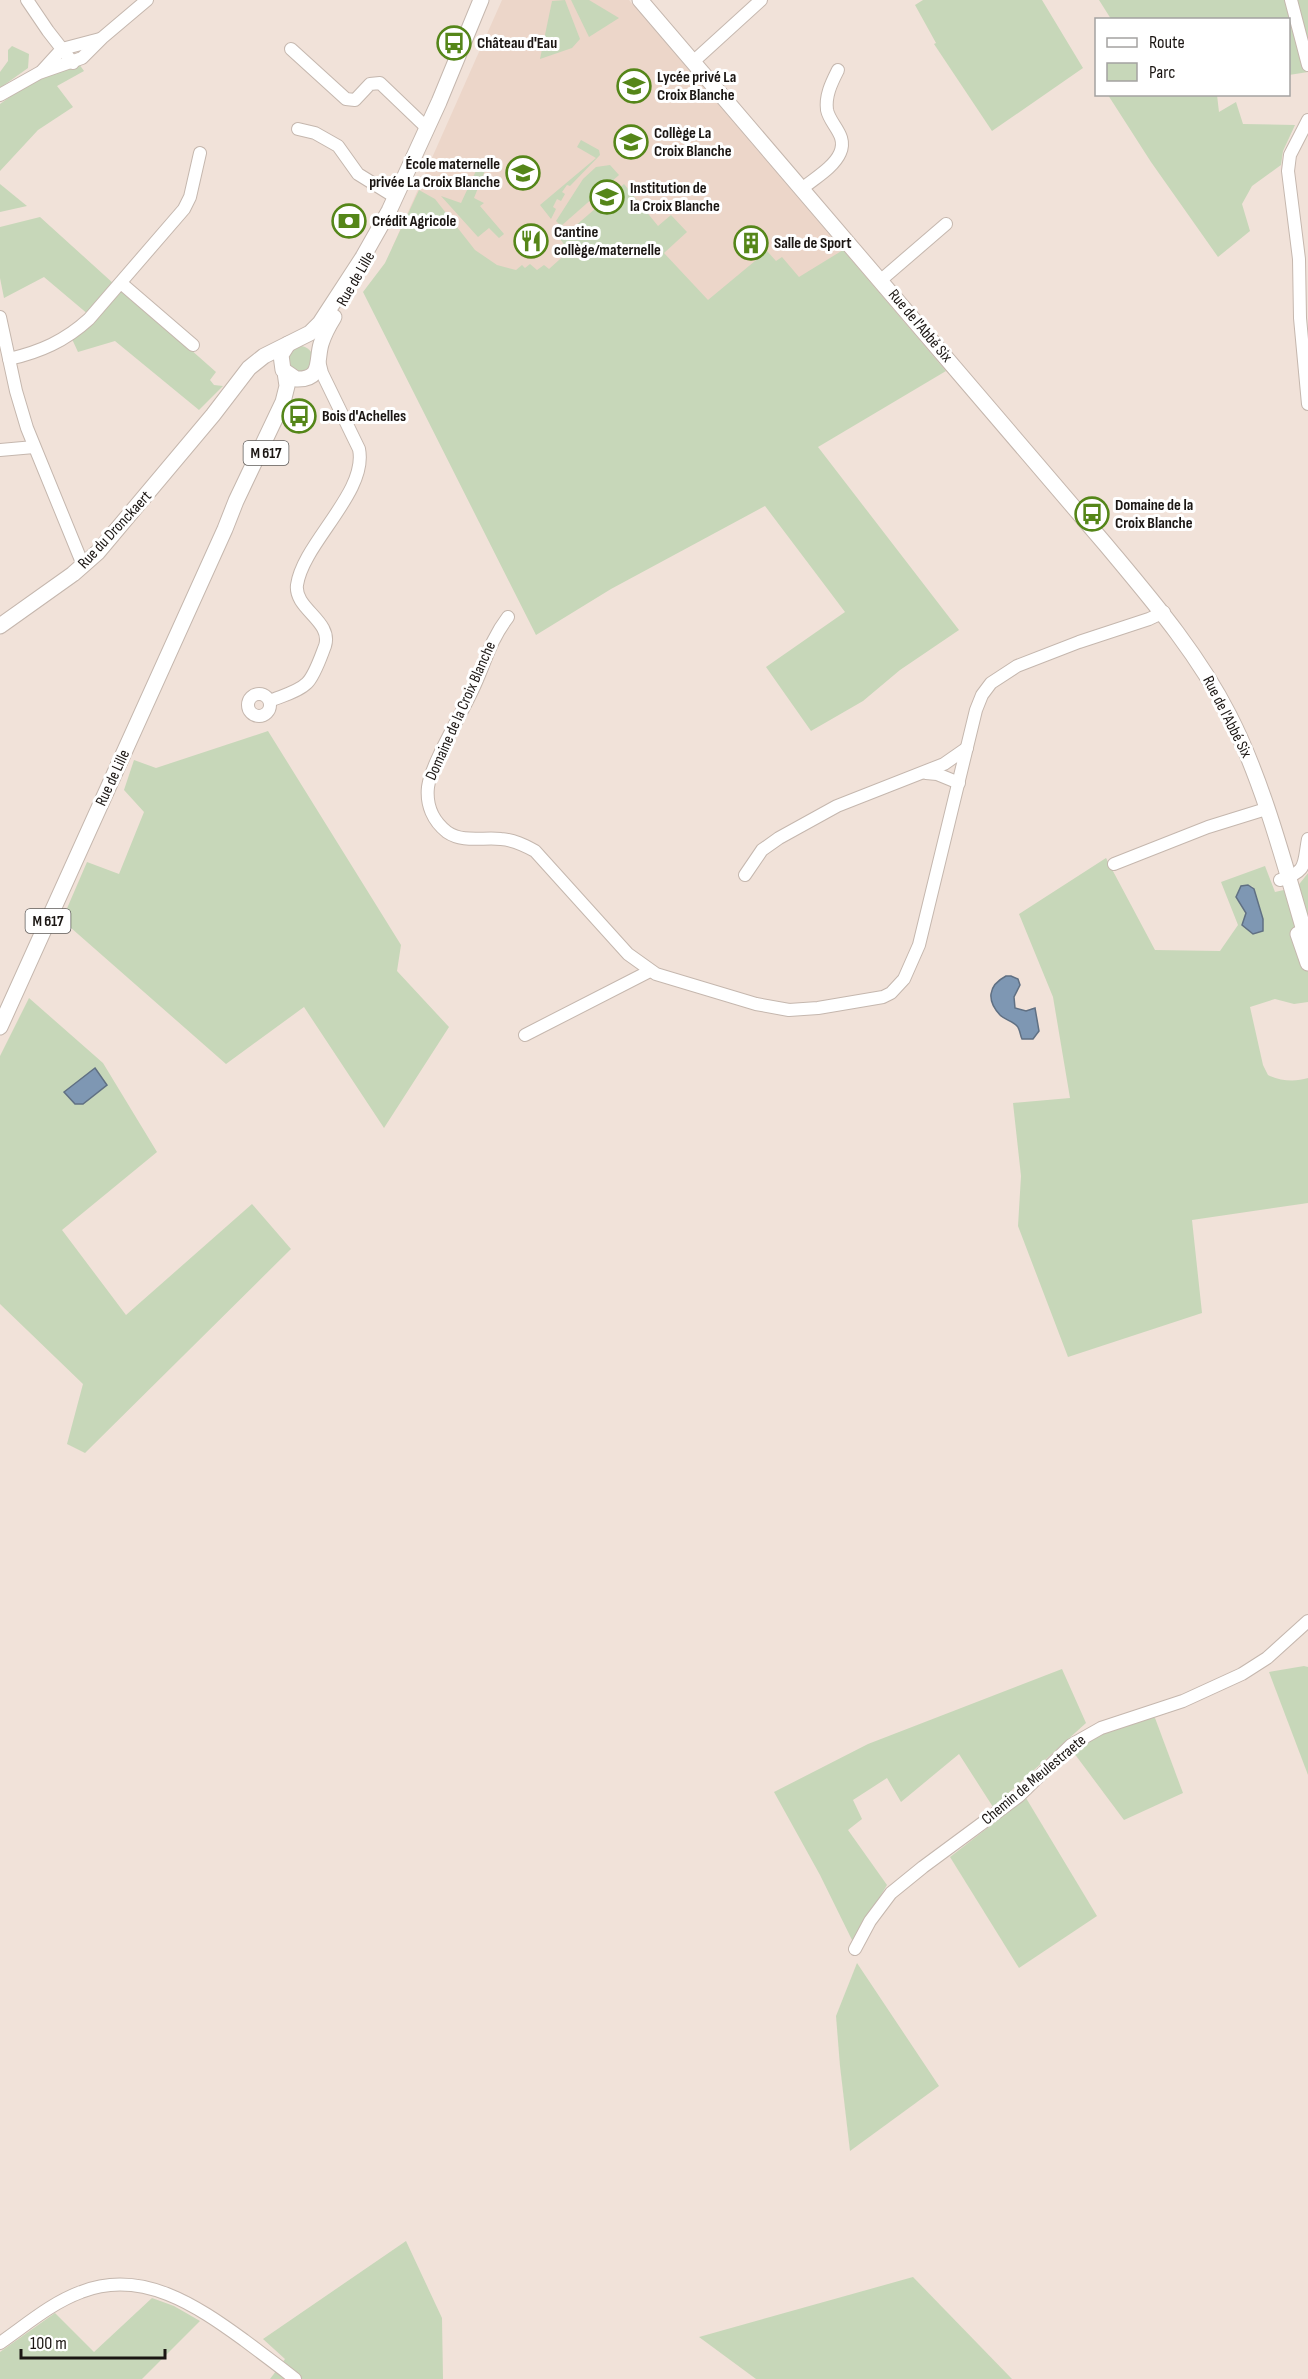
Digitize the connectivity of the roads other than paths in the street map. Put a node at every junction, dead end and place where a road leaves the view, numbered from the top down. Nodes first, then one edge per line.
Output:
1 (27, 0) edge
2 (147, 0) edge
3 (481, 0) edge
4 (487, 0) edge
5 (640, 0) edge
6 (761, 0) edge
7 (1291, 0) edge
8 (102, 38) junction
9 (62, 49) junction
10 (291, 49) dead end
11 (694, 61) junction
12 (73, 63) junction
13 (1308, 65) edge
14 (838, 70) dead end
15 (39, 73) junction
16 (0, 95) edge
17 (1308, 120) edge
18 (427, 128) junction
19 (298, 129) dead end
20 (200, 153) dead end
21 (803, 188) junction
22 (395, 197) junction
23 (946, 224) dead end
24 (881, 280) junction
25 (121, 283) junction
26 (0, 317) edge
27 (292, 342) junction
28 (193, 345) dead end
29 (9, 359) junction
30 (319, 359) junction
31 (284, 370) junction
32 (309, 377) junction
33 (1308, 405) edge
34 (213, 416) junction
35 (345, 420) junction
36 (34, 447) junction
37 (0, 450) edge
38 (225, 529) junction
39 (83, 565) junction
40 (1164, 612) junction
41 (508, 617) dead end
42 (0, 626) edge
43 (270, 701) dead end
44 (967, 748) junction
45 (922, 773) junction
46 (959, 783) junction
47 (1262, 810) junction
48 (1308, 839) edge
49 (1114, 864) dead end
50 (744, 875) dead end
51 (1284, 879) junction
52 (1308, 944) edge
53 (1308, 963) edge
54 (650, 971) junction
55 (0, 1027) edge
56 (525, 1035) dead end
57 (1308, 1621) edge
58 (855, 1949) dead end
59 (0, 2343) edge
60 (295, 2379) edge

1 - 9 street
2 - 8 street
3 - 18 main road, Rue de Lille
4 - 30 main road, Rue de Lille
5 - 11 main road, Rue de l'Abbé Six
6 - 11 street
7 - 13 street
8 - 9 street
8 - 12 street
9 - 12 street
9 - 15 street
10 - 18 street
11 - 21 main road, Rue de l'Abbé Six
12 - 15 street
14 - 21 street
15 - 16 street
17 - 33 street
18 - 22 main road, Rue de Lille
19 - 22 street
20 - 25 street
21 - 24 main road, Rue de l'Abbé Six
22 - 27 main road, Rue de Lille
23 - 24 street
24 - 40 main road, Rue de l'Abbé Six
25 - 28 street
25 - 29 street
26 - 29 street
27 - 30 main road
27 - 31 main road
27 - 34 main road, Rue du Dronckaert
29 - 36 street
30 - 32 main road
30 - 35 street
31 - 32 main road
31 - 34 main road, Rue du Dronckaert
31 - 38 main road, Rue de Lille / M 617
32 - 35 street
32 - 38 main road, Rue de Lille / M 617
34 - 39 main road, Rue du Dronckaert
35 - 43 street
36 - 37 street
36 - 39 street
38 - 55 main road, Rue de Lille / M 617
39 - 42 main road, Rue du Dronckaert
40 - 44 street, Domaine de la Croix Blanche
40 - 47 main road, Rue de l'Abbé Six
41 - 54 street, Domaine de la Croix Blanche
44 - 45 street
44 - 46 street, Domaine de la Croix Blanche
45 - 46 street
45 - 50 street
46 - 54 street, Domaine de la Croix Blanche
47 - 49 street
47 - 51 main road, Rue de l'Abbé Six
48 - 51 street
51 - 52 main road
51 - 53 main road
54 - 56 street
57 - 58 street, Chemin de Meulestraete
59 - 60 street

